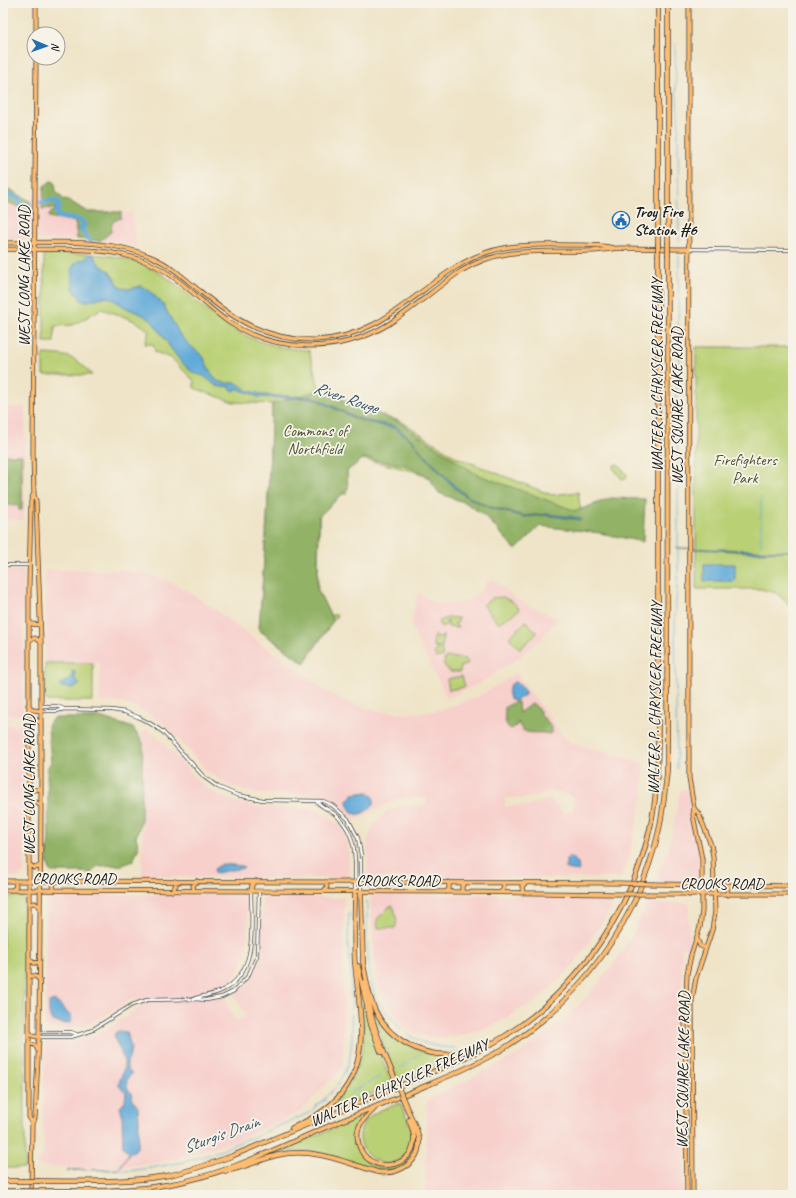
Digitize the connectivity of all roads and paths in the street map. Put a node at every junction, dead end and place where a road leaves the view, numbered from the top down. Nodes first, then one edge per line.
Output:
1 (36, 3) edge
2 (658, 3) edge
3 (668, 3) edge
4 (689, 3) edge
5 (36, 26) edge
6 (36, 66) edge
7 (3, 243) edge
8 (35, 243) junction
9 (76, 243) junction
10 (86, 244) junction
11 (617, 248) junction
12 (689, 249) junction
13 (3, 250) edge
14 (35, 250) junction
15 (74, 250) junction
16 (83, 250) junction
17 (793, 250) edge
18 (34, 495) junction
19 (30, 524) junction
20 (36, 525) junction
21 (3, 565) edge
22 (29, 565) junction
23 (28, 620) junction
24 (40, 626) junction
25 (29, 640) junction
26 (41, 642) junction
27 (28, 705) junction
28 (40, 706) junction
29 (64, 709) junction
30 (40, 711) junction
31 (28, 720) junction
32 (41, 724) junction
33 (28, 785) junction
34 (40, 788) junction
35 (316, 802) junction
36 (28, 803) junction
37 (41, 806) junction
38 (335, 807) junction
39 (694, 808) junction
40 (332, 811) junction
41 (702, 839) junction
42 (709, 841) junction
43 (29, 864) junction
44 (40, 866) junction
45 (15, 880) junction
46 (3, 881) edge
47 (29, 881) junction
48 (40, 881) junction
49 (57, 881) junction
50 (175, 881) junction
51 (197, 881) junction
52 (256, 882) junction
53 (326, 882) junction
54 (355, 882) junction
55 (361, 882) junction
56 (448, 882) junction
57 (465, 882) junction
58 (503, 883) junction
59 (526, 883) junction
60 (692, 884) junction
61 (702, 884) junction
62 (715, 885) junction
63 (730, 885) junction
64 (779, 885) junction
65 (793, 886) edge
66 (3, 890) edge
67 (13, 890) junction
68 (29, 890) junction
69 (40, 890) junction
70 (54, 890) junction
71 (172, 891) junction
72 (194, 891) junction
73 (251, 891) junction
74 (258, 891) junction
75 (324, 891) junction
76 (355, 891) junction
77 (361, 892) junction
78 (446, 892) junction
79 (462, 892) junction
80 (501, 892) junction
81 (524, 892) junction
82 (728, 894) junction
83 (777, 894) junction
84 (793, 894) edge
85 (689, 895) junction
86 (702, 895) junction
87 (715, 895) junction
88 (29, 904) junction
89 (40, 908) junction
90 (251, 921) junction
91 (258, 924) junction
92 (251, 928) junction
93 (258, 931) junction
94 (697, 938) junction
95 (354, 946) junction
96 (706, 948) junction
97 (29, 959) junction
98 (40, 962) junction
99 (363, 962) junction
100 (29, 976) junction
101 (40, 980) junction
102 (687, 980) junction
103 (695, 983) junction
104 (196, 998) junction
105 (29, 1032) junction
106 (40, 1032) junction
107 (76, 1034) junction
108 (504, 1036) junction
109 (39, 1037) junction
110 (685, 1042) junction
111 (29, 1043) junction
112 (692, 1044) junction
113 (39, 1052) junction
114 (394, 1079) junction
115 (29, 1084) junction
116 (37, 1086) junction
117 (685, 1095) junction
118 (693, 1099) junction
119 (404, 1104) junction
120 (376, 1107) junction
121 (32, 1123) junction
122 (266, 1141) junction
123 (219, 1172) junction
124 (3, 1181) edge
125 (3, 1191) edge
126 (687, 1194) edge
127 (31, 1195) edge
128 (693, 1195) edge

1 - 5 main road
2 - 108 highway, WALTER P. CHRYSLER FREEWAY, bridge
3 - 120 highway, WALTER P. CHRYSLER FREEWAY, bridge
4 - 12 main road, WEST SQUARE LAKE ROAD
6 - 8 main road, WEST LONG LAKE ROAD
7 - 8 main road
8 - 9 main road
8 - 14 main road, WEST LONG LAKE ROAD
9 - 10 main road
9 - 15 main road
10 - 11 main road
10 - 16 main road
11 - 12 main road
11 - 16 main road
12 - 17 street
12 - 39 main road, WEST SQUARE LAKE ROAD
13 - 14 main road
14 - 15 main road
14 - 18 main road, WEST LONG LAKE ROAD
15 - 16 main road
18 - 19 main road, WEST LONG LAKE ROAD
18 - 20 main road, WEST LONG LAKE ROAD
19 - 20 main road
19 - 22 main road, WEST LONG LAKE ROAD
20 - 24 main road, WEST LONG LAKE ROAD
21 - 22 street
22 - 23 main road, WEST LONG LAKE ROAD
23 - 24 main road
23 - 25 main road, WEST LONG LAKE ROAD
24 - 26 main road, WEST LONG LAKE ROAD
25 - 26 main road
25 - 27 main road, WEST LONG LAKE ROAD
26 - 28 main road, WEST LONG LAKE ROAD
27 - 30 main road
27 - 31 main road, WEST LONG LAKE ROAD
28 - 29 street
28 - 30 main road, WEST LONG LAKE ROAD
29 - 30 street
29 - 35 street
30 - 32 main road, WEST LONG LAKE ROAD
31 - 32 main road
31 - 33 main road, WEST LONG LAKE ROAD
32 - 34 main road, WEST LONG LAKE ROAD
33 - 34 main road
33 - 36 main road, WEST LONG LAKE ROAD
34 - 37 main road, WEST LONG LAKE ROAD
35 - 38 street
35 - 40 street
36 - 37 main road
36 - 43 main road, WEST LONG LAKE ROAD
37 - 44 main road, WEST LONG LAKE ROAD
38 - 40 street
38 - 55 street
39 - 41 main road, WEST SQUARE LAKE ROAD
39 - 42 main road, WEST SQUARE LAKE ROAD
40 - 54 street
41 - 42 main road
41 - 61 main road, WEST SQUARE LAKE ROAD
42 - 62 main road, WEST SQUARE LAKE ROAD
43 - 44 main road
43 - 47 main road, WEST LONG LAKE ROAD
44 - 48 main road, WEST LONG LAKE ROAD
45 - 46 main road, CROOKS ROAD
45 - 47 main road, CROOKS ROAD
45 - 67 main road
47 - 48 main road, CROOKS ROAD
47 - 68 main road, WEST LONG LAKE ROAD
48 - 49 main road, CROOKS ROAD
48 - 69 main road, WEST LONG LAKE ROAD
49 - 50 main road, CROOKS ROAD
49 - 70 main road
50 - 51 main road, CROOKS ROAD
50 - 71 main road
51 - 52 main road, CROOKS ROAD
51 - 72 main road
52 - 53 main road, CROOKS ROAD
52 - 73 main road
53 - 54 main road, CROOKS ROAD
53 - 75 main road
54 - 55 main road, CROOKS ROAD
54 - 76 street
55 - 56 main road, CROOKS ROAD
55 - 77 street
56 - 57 main road, CROOKS ROAD
56 - 78 main road
57 - 58 main road, CROOKS ROAD
57 - 79 main road
58 - 59 main road, CROOKS ROAD
58 - 80 main road
59 - 60 main road, CROOKS ROAD, bridge
59 - 81 main road
60 - 61 main road, CROOKS ROAD
60 - 85 main road
61 - 62 main road, CROOKS ROAD
61 - 86 main road, WEST SQUARE LAKE ROAD
62 - 63 main road, CROOKS ROAD
62 - 87 main road, WEST SQUARE LAKE ROAD
63 - 64 main road, CROOKS ROAD
63 - 82 main road
64 - 65 main road, CROOKS ROAD
64 - 83 main road
66 - 67 main road, CROOKS ROAD
67 - 68 main road, CROOKS ROAD
68 - 69 main road, CROOKS ROAD
68 - 88 main road, WEST LONG LAKE ROAD
69 - 70 main road, CROOKS ROAD
69 - 89 main road, WEST LONG LAKE ROAD
70 - 71 main road, CROOKS ROAD
71 - 72 main road, CROOKS ROAD
72 - 73 main road, CROOKS ROAD
73 - 74 main road, CROOKS ROAD
73 - 90 street
74 - 75 main road, CROOKS ROAD
74 - 91 street
75 - 76 main road, CROOKS ROAD
76 - 77 main road, CROOKS ROAD
76 - 95 highway
77 - 78 main road, CROOKS ROAD
77 - 99 highway
78 - 79 main road, CROOKS ROAD
79 - 80 main road, CROOKS ROAD
80 - 81 main road, CROOKS ROAD
81 - 85 main road, CROOKS ROAD, bridge
82 - 83 main road, CROOKS ROAD
82 - 87 main road, CROOKS ROAD
83 - 84 main road, CROOKS ROAD
85 - 86 main road, CROOKS ROAD
86 - 87 main road, CROOKS ROAD
86 - 94 main road, WEST SQUARE LAKE ROAD
87 - 96 main road, WEST SQUARE LAKE ROAD
88 - 89 main road
88 - 97 main road, WEST LONG LAKE ROAD
89 - 98 main road, WEST LONG LAKE ROAD
90 - 91 street
90 - 92 street
91 - 93 street
92 - 93 street
92 - 104 street
93 - 104 street
94 - 96 main road
94 - 102 main road, WEST SQUARE LAKE ROAD
95 - 114 highway
95 - 122 highway
96 - 103 main road, WEST SQUARE LAKE ROAD
97 - 98 main road
97 - 100 main road, WEST LONG LAKE ROAD
98 - 101 main road, WEST LONG LAKE ROAD
99 - 108 highway
99 - 114 highway
100 - 101 main road
100 - 105 main road, WEST LONG LAKE ROAD
101 - 106 main road, WEST LONG LAKE ROAD
102 - 103 main road
102 - 110 main road, WEST SQUARE LAKE ROAD
103 - 112 main road, WEST SQUARE LAKE ROAD
104 - 107 street
105 - 109 main road
105 - 111 main road, WEST LONG LAKE ROAD
106 - 107 street
106 - 109 main road, WEST LONG LAKE ROAD
107 - 109 street
108 - 122 highway, WALTER P. CHRYSLER FREEWAY
109 - 113 main road, WEST LONG LAKE ROAD
110 - 112 main road
110 - 117 main road, WEST SQUARE LAKE ROAD
111 - 113 main road
111 - 115 main road, WEST LONG LAKE ROAD
112 - 118 main road, WEST SQUARE LAKE ROAD
113 - 116 main road, WEST LONG LAKE ROAD
114 - 119 highway, bridge
115 - 116 main road
115 - 121 main road, WEST LONG LAKE ROAD
116 - 121 main road, WEST LONG LAKE ROAD
117 - 118 main road
117 - 126 main road, WEST SQUARE LAKE ROAD
118 - 128 main road, WEST SQUARE LAKE ROAD
119 - 120 highway
119 - 123 highway
120 - 123 highway, WALTER P. CHRYSLER FREEWAY
121 - 127 main road, WEST LONG LAKE ROAD
122 - 124 highway, WALTER P. CHRYSLER FREEWAY, bridge
123 - 125 highway, WALTER P. CHRYSLER FREEWAY, bridge
126 - 128 main road

